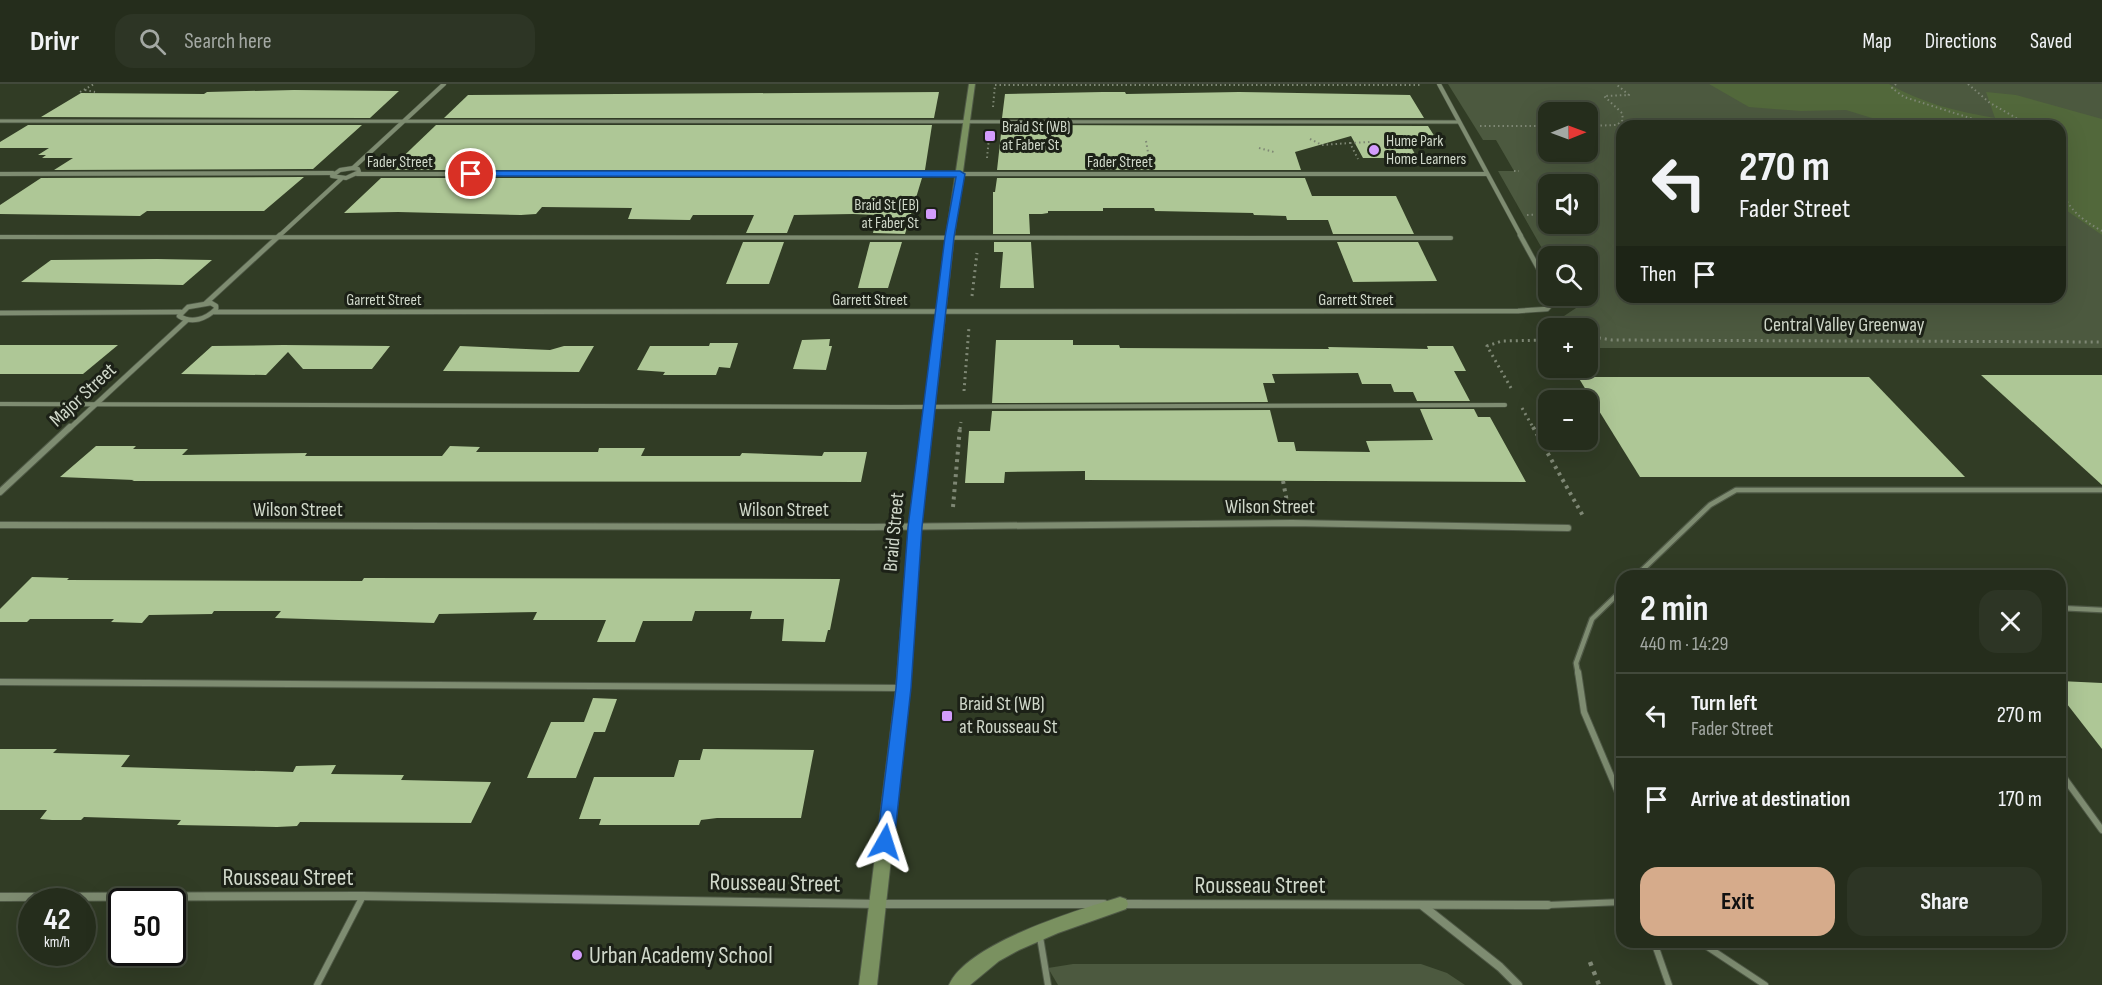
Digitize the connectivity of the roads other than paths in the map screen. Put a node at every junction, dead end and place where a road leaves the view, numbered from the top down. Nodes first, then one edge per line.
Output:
1 (444, 84) edge
2 (972, 84) edge
3 (1439, 84) edge
4 (0, 121) edge
5 (403, 122) junction
6 (1459, 122) junction
7 (967, 123) junction
8 (352, 168) junction
9 (333, 173) junction
10 (0, 174) edge
11 (357, 174) junction
12 (960, 174) junction
13 (1486, 174) junction
14 (341, 178) junction
15 (278, 236) junction
16 (0, 237) edge
17 (950, 237) junction
18 (1451, 238) dead end
19 (1538, 268) edge
20 (206, 303) junction
21 (1549, 306) edge
22 (181, 312) junction
23 (214, 312) junction
24 (941, 312) junction
25 (0, 313) edge
26 (187, 320) junction
27 (0, 404) edge
28 (95, 404) junction
29 (1505, 405) dead end
30 (929, 407) junction
31 (2102, 490) edge
32 (0, 492) edge
33 (0, 525) edge
34 (915, 527) junction
35 (1568, 528) road end
36 (1642, 570) edge
37 (1616, 596) edge
38 (2066, 608) edge
39 (2102, 610) edge
40 (0, 682) edge
41 (903, 688) junction
42 (2066, 780) edge
43 (1616, 788) edge
44 (2102, 830) edge
45 (363, 896) junction
46 (0, 897) edge
47 (1616, 902) edge
48 (878, 904) junction
49 (1120, 904) junction
50 (1423, 905) junction
51 (1548, 905) joint
52 (1039, 932) junction
53 (1656, 948) edge
54 (1709, 948) edge
55 (317, 985) edge
56 (868, 985) edge
57 (958, 985) edge
58 (1048, 985) edge
59 (1518, 985) edge
60 (1669, 985) edge
61 (1765, 985) edge

1 - 5 street
2 - 7 main road, Braid Street
3 - 6 street
4 - 5 lane
5 - 7 lane
5 - 8 street
6 - 7 lane
6 - 13 street
7 - 12 main road, Braid Street
8 - 9 street
8 - 11 street
9 - 10 street
9 - 14 street
11 - 12 street, Fader Street
11 - 14 street, Fader Street
12 - 13 street, Fader Street
12 - 17 main road, Braid Street
13 - 19 street
14 - 15 street
15 - 16 lane
15 - 17 lane
15 - 20 street
17 - 18 lane
17 - 24 main road, Braid Street
20 - 22 street
20 - 23 street
21 - 24 street, Garrett Street
22 - 25 street
22 - 26 street
23 - 24 street, Garrett Street
23 - 26 street, Garrett Street
24 - 30 main road, Braid Street
26 - 28 street, Major Street
27 - 28 lane
28 - 30 lane
28 - 32 street, Major Street
29 - 30 lane
30 - 34 main road, Braid Street
31 - 36 lane
33 - 34 street, Wilson Street
34 - 35 street, Wilson Street
34 - 41 main road, Braid Street
37 - 43 lane
38 - 39 lane
40 - 41 lane
41 - 48 main road, Braid Street
42 - 44 lane
45 - 46 street, Rousseau Street
45 - 48 street, Rousseau Street
45 - 55 lane
47 - 51 lane
48 - 49 street, Rousseau Street
48 - 56 main road, Braid Street
49 - 50 street, Rousseau Street
49 - 52 main road
50 - 51 street, Rousseau Street
50 - 59 street
52 - 57 main road
52 - 58 lane
53 - 60 lane
54 - 61 lane

